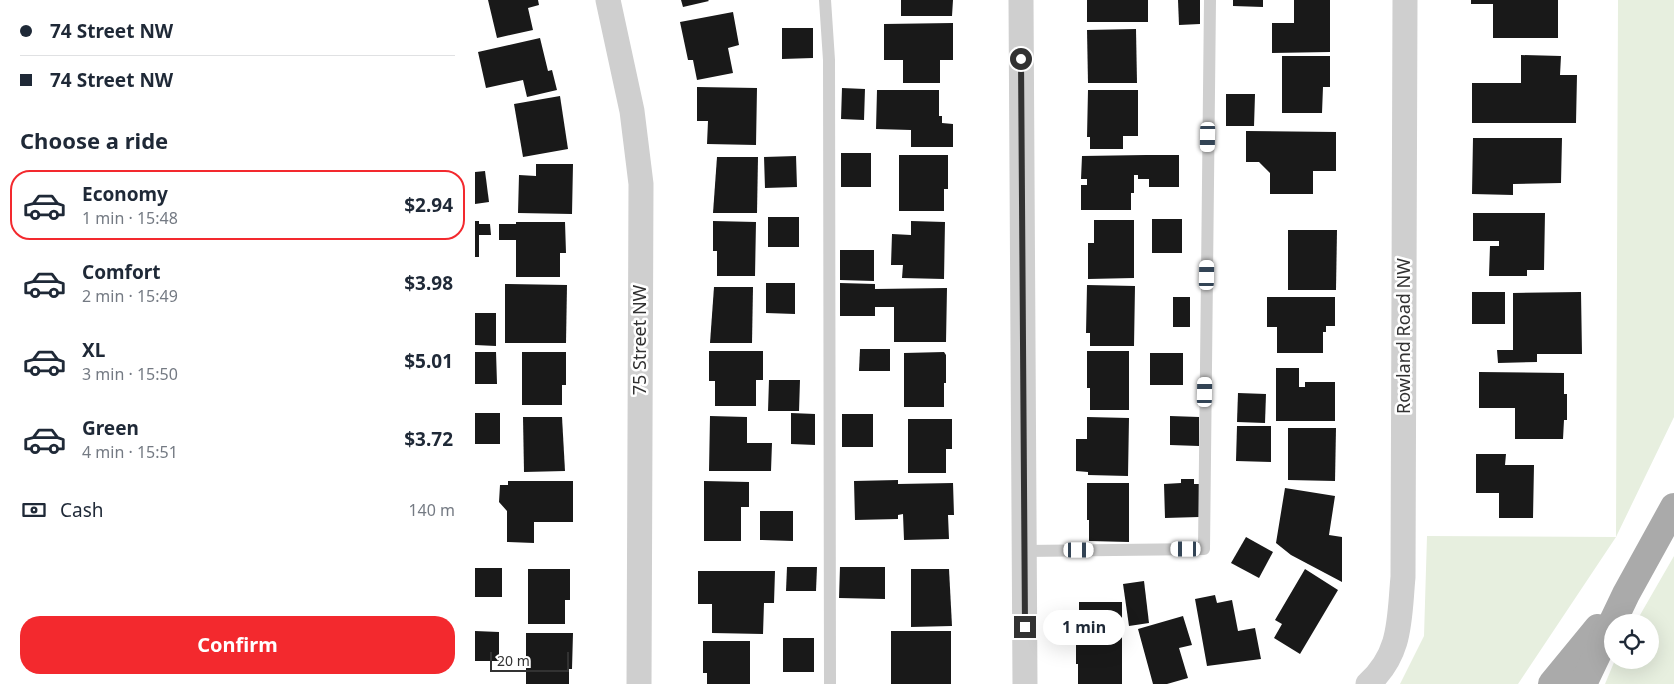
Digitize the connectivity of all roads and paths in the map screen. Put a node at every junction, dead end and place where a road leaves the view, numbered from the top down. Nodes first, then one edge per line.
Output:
1 (608, 0) edge
2 (825, 0) edge
3 (1021, 0) edge
4 (1210, 0) edge
5 (1405, 0) edge
6 (1674, 507) edge
7 (1024, 550) junction
8 (1626, 594) junction
9 (1375, 676) edge
10 (639, 684) edge
11 (831, 684) edge
12 (1025, 684) edge
13 (1552, 684) edge
14 (1583, 684) edge

1 - 10 street, 75 Street NW
2 - 11 lane
3 - 7 street
4 - 7 lane
5 - 9 street, Rowland Road NW
6 - 8 main road
7 - 12 street
8 - 13 main road
8 - 14 main road

